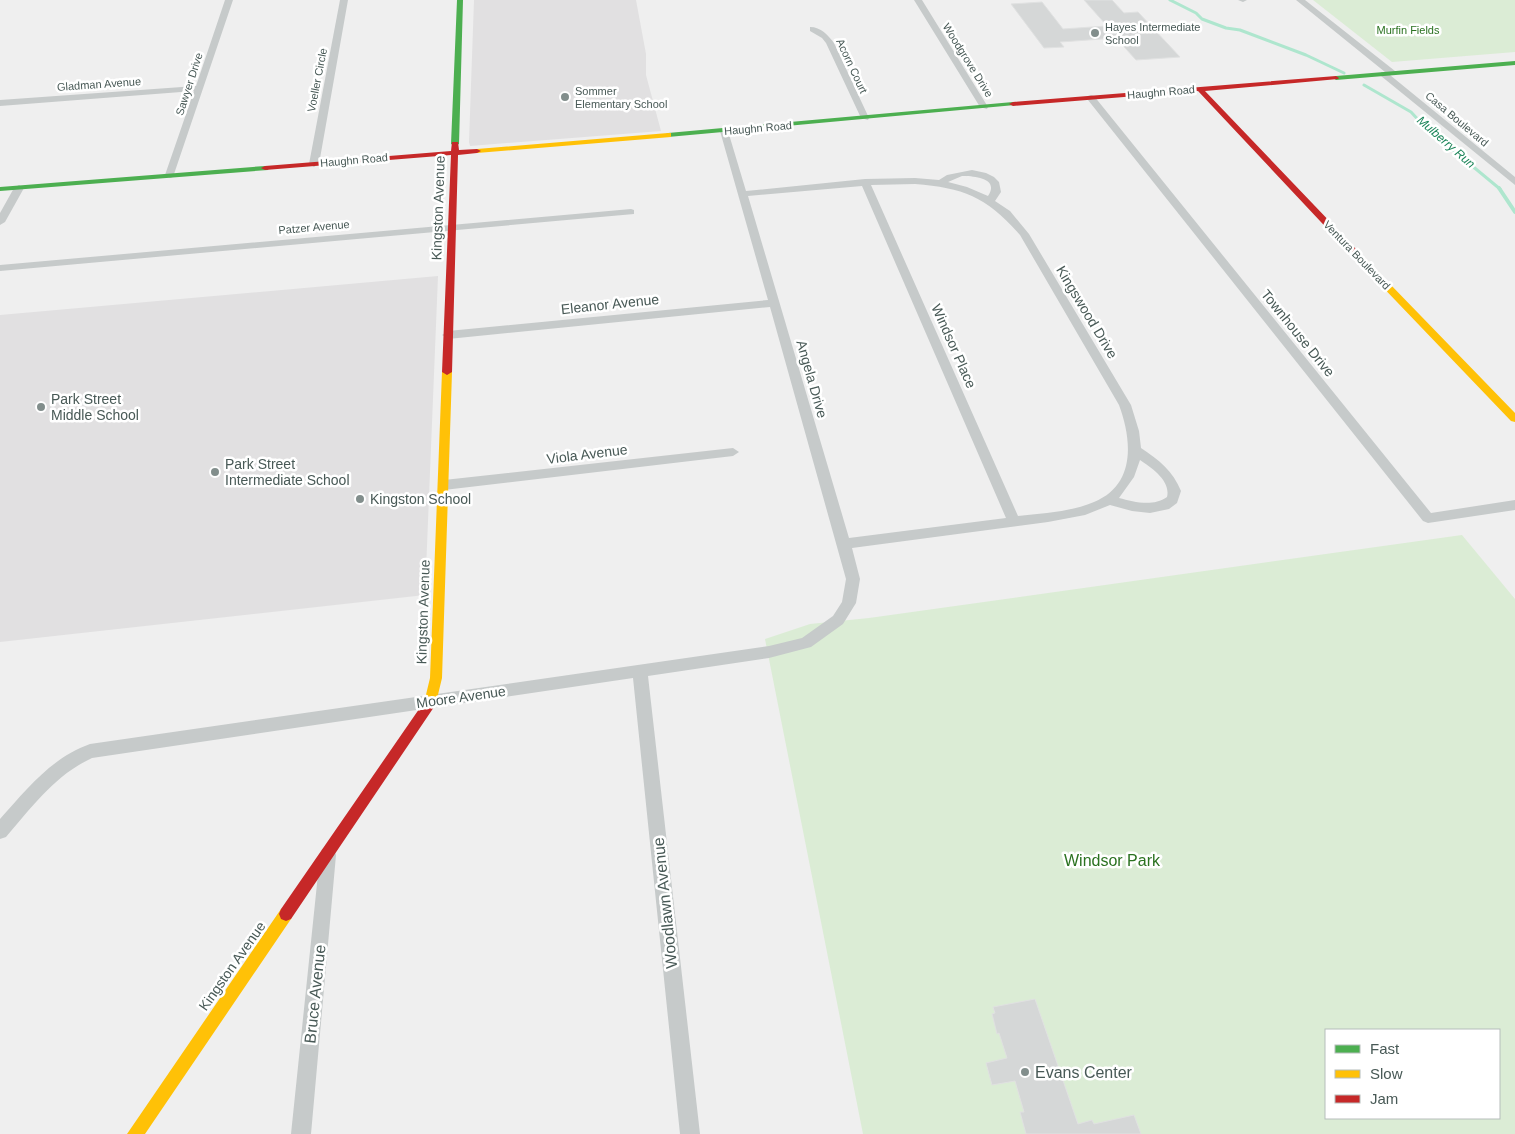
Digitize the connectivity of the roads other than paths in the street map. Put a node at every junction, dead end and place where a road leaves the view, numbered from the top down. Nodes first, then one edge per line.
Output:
1 (229, 0) edge
2 (344, 0) edge
3 (460, 0) edge
4 (918, 0) edge
5 (1300, 0) edge
6 (814, 29) dead end
7 (1515, 63) edge
8 (1388, 74) junction
9 (200, 88) junction
10 (1200, 89) junction
11 (1091, 98) junction
12 (0, 103) edge
13 (984, 107) junction
14 (865, 118) junction
15 (724, 130) junction
16 (455, 152) junction
17 (314, 164) junction
18 (170, 176) junction
19 (866, 182) junction
20 (941, 182) junction
21 (1515, 182) edge
22 (19, 188) junction
23 (0, 189) edge
24 (743, 194) junction
25 (990, 201) junction
26 (631, 212) dead end
27 (0, 222) edge
28 (452, 228) junction
29 (0, 268) edge
30 (774, 303) junction
31 (448, 335) junction
32 (1515, 419) edge
33 (1137, 451) junction
34 (733, 452) dead end
35 (444, 485) junction
36 (1109, 500) junction
37 (1515, 505) edge
38 (1014, 522) junction
39 (844, 544) junction
40 (827, 630) joint
41 (640, 671) junction
42 (432, 701) junction
43 (0, 831) edge
44 (328, 854) junction
45 (135, 1134) edge
46 (300, 1134) edge
47 (690, 1134) edge

1 - 9 street, Sawyer Drive
2 - 17 street, Voeller Circle
3 - 16 street, Kingston Avenue
4 - 13 street, Woodgrove Drive
5 - 8 street, Casa Boulevard
6 - 14 street, Acorn Court
7 - 8 street, Haughn Road
8 - 10 street, Haughn Road
8 - 21 street, Casa Boulevard
9 - 12 street, Gladman Avenue
9 - 18 street, Sawyer Drive
10 - 11 street, Haughn Road
10 - 32 street, Ventura Boulevard
11 - 13 street, Haughn Road
11 - 37 street, Townhouse Drive
13 - 14 street, Haughn Road
14 - 15 street, Haughn Road
15 - 16 street, Haughn Road
15 - 24 street, Angela Drive
16 - 17 street, Haughn Road
16 - 28 street, Kingston Avenue
17 - 18 street, Haughn Road
18 - 22 street, Haughn Road
19 - 20 street, Kingswood Drive
19 - 24 street, Kingswood Drive
19 - 38 street, Windsor Place
20 - 25 street, Kingswood Drive
20 - 25 street, Kingswood Drive
22 - 23 street, Haughn Road
22 - 27 street
24 - 30 street, Angela Drive
25 - 33 street, Kingswood Drive
26 - 28 street, Patzer Avenue
28 - 29 street, Patzer Avenue
28 - 31 street, Kingston Avenue
30 - 31 street, Eleanor Avenue
30 - 39 street, Angela Drive
31 - 35 street, Kingston Avenue
33 - 36 street, Kingswood Drive
33 - 36 street
34 - 35 street, Viola Avenue
35 - 42 street, Kingston Avenue
36 - 38 street
38 - 39 street
39 - 40 street, Angela Drive
40 - 41 street, Moore Avenue
41 - 42 street, Moore Avenue
41 - 47 street, Woodlawn Avenue
42 - 43 street, Moore Avenue
42 - 44 street, Kingston Avenue
44 - 45 street, Kingston Avenue
44 - 46 street, Bruce Avenue

